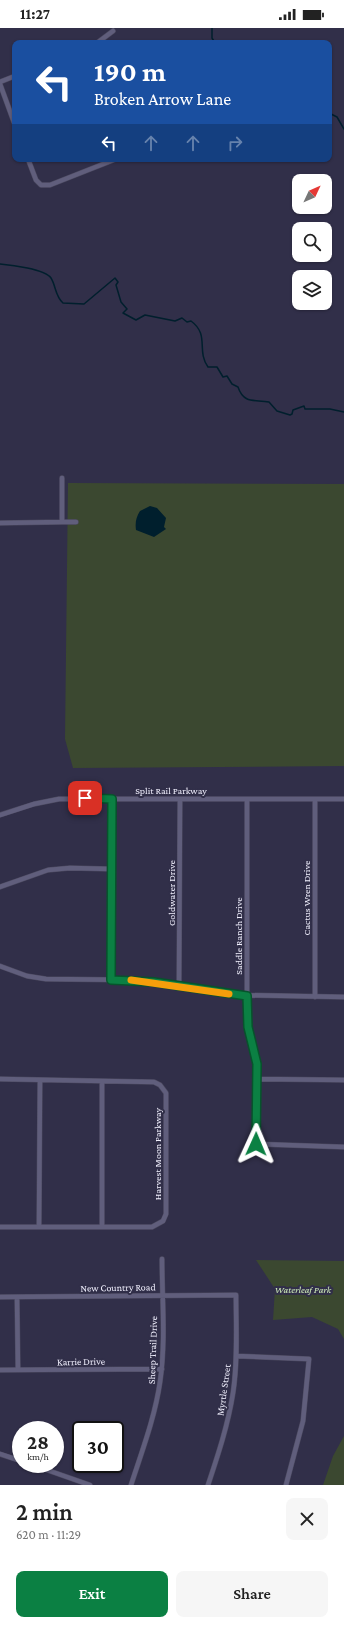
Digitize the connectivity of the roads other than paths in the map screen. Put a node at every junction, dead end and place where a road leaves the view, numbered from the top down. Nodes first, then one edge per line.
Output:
1 (113, 31) dead end
2 (101, 40) edge
3 (12, 77) edge
4 (0, 83) edge
5 (12, 116) edge
6 (29, 162) edge
7 (108, 162) edge
8 (62, 478) dead end
9 (62, 522) junction
10 (76, 522) dead end
11 (0, 523) edge
12 (112, 799) junction
13 (180, 799) junction
14 (247, 799) junction
15 (315, 799) junction
16 (344, 799) edge
17 (0, 815) edge
18 (111, 869) junction
19 (0, 887) edge
20 (0, 966) edge
21 (111, 980) junction
22 (179, 986) junction
23 (247, 996) junction
24 (316, 997) junction
25 (344, 997) edge
26 (257, 1079) junction
27 (0, 1080) edge
28 (40, 1080) junction
29 (344, 1080) edge
30 (102, 1081) junction
31 (344, 1147) edge
32 (0, 1227) edge
33 (39, 1227) junction
34 (102, 1227) junction
35 (162, 1259) dead end
36 (236, 1295) joint
37 (162, 1296) junction
38 (0, 1297) edge
39 (17, 1297) junction
40 (236, 1356) junction
41 (162, 1369) junction
42 (0, 1370) edge
43 (18, 1370) junction
44 (0, 1454) edge
45 (12, 1458) edge
46 (56, 1473) edge
47 (90, 1485) edge
48 (131, 1485) edge
49 (208, 1485) edge
50 (286, 1485) edge

1 - 2 street
3 - 4 street
4 - 5 street
6 - 7 street
8 - 9 street
9 - 10 street
9 - 11 street
12 - 13 street, Split Rail Parkway
12 - 17 street, Split Rail Parkway
12 - 18 street
13 - 14 street, Split Rail Parkway
13 - 22 street, Goldwater Drive
14 - 15 street, Split Rail Parkway
14 - 23 street, Saddle Ranch Drive
15 - 16 street, Split Rail Parkway
15 - 24 street, Cactus Wren Drive
18 - 19 street
18 - 21 street
20 - 21 street
21 - 22 street
22 - 23 street
23 - 24 street
23 - 26 street, Saddle Ranch Drive
24 - 25 street
26 - 29 street
26 - 31 street, Saddle Ranch Drive
27 - 28 street, Harvest Moon Parkway
28 - 30 street, Harvest Moon Parkway
28 - 33 street
30 - 34 street
30 - 34 street, Harvest Moon Parkway
32 - 33 street, Harvest Moon Parkway
33 - 34 street, Harvest Moon Parkway
35 - 37 street, Sheep Trail Drive
36 - 37 street, New Country Road
36 - 40 street, Myrtle Street
37 - 39 street, New Country Road
37 - 41 street, Sheep Trail Drive
38 - 39 street, New Country Road
39 - 43 street
40 - 49 street, Myrtle Street
40 - 50 street
41 - 43 street, Karrie Drive
41 - 48 street, Sheep Trail Drive
42 - 43 street, Karrie Drive
44 - 45 street
46 - 47 street

